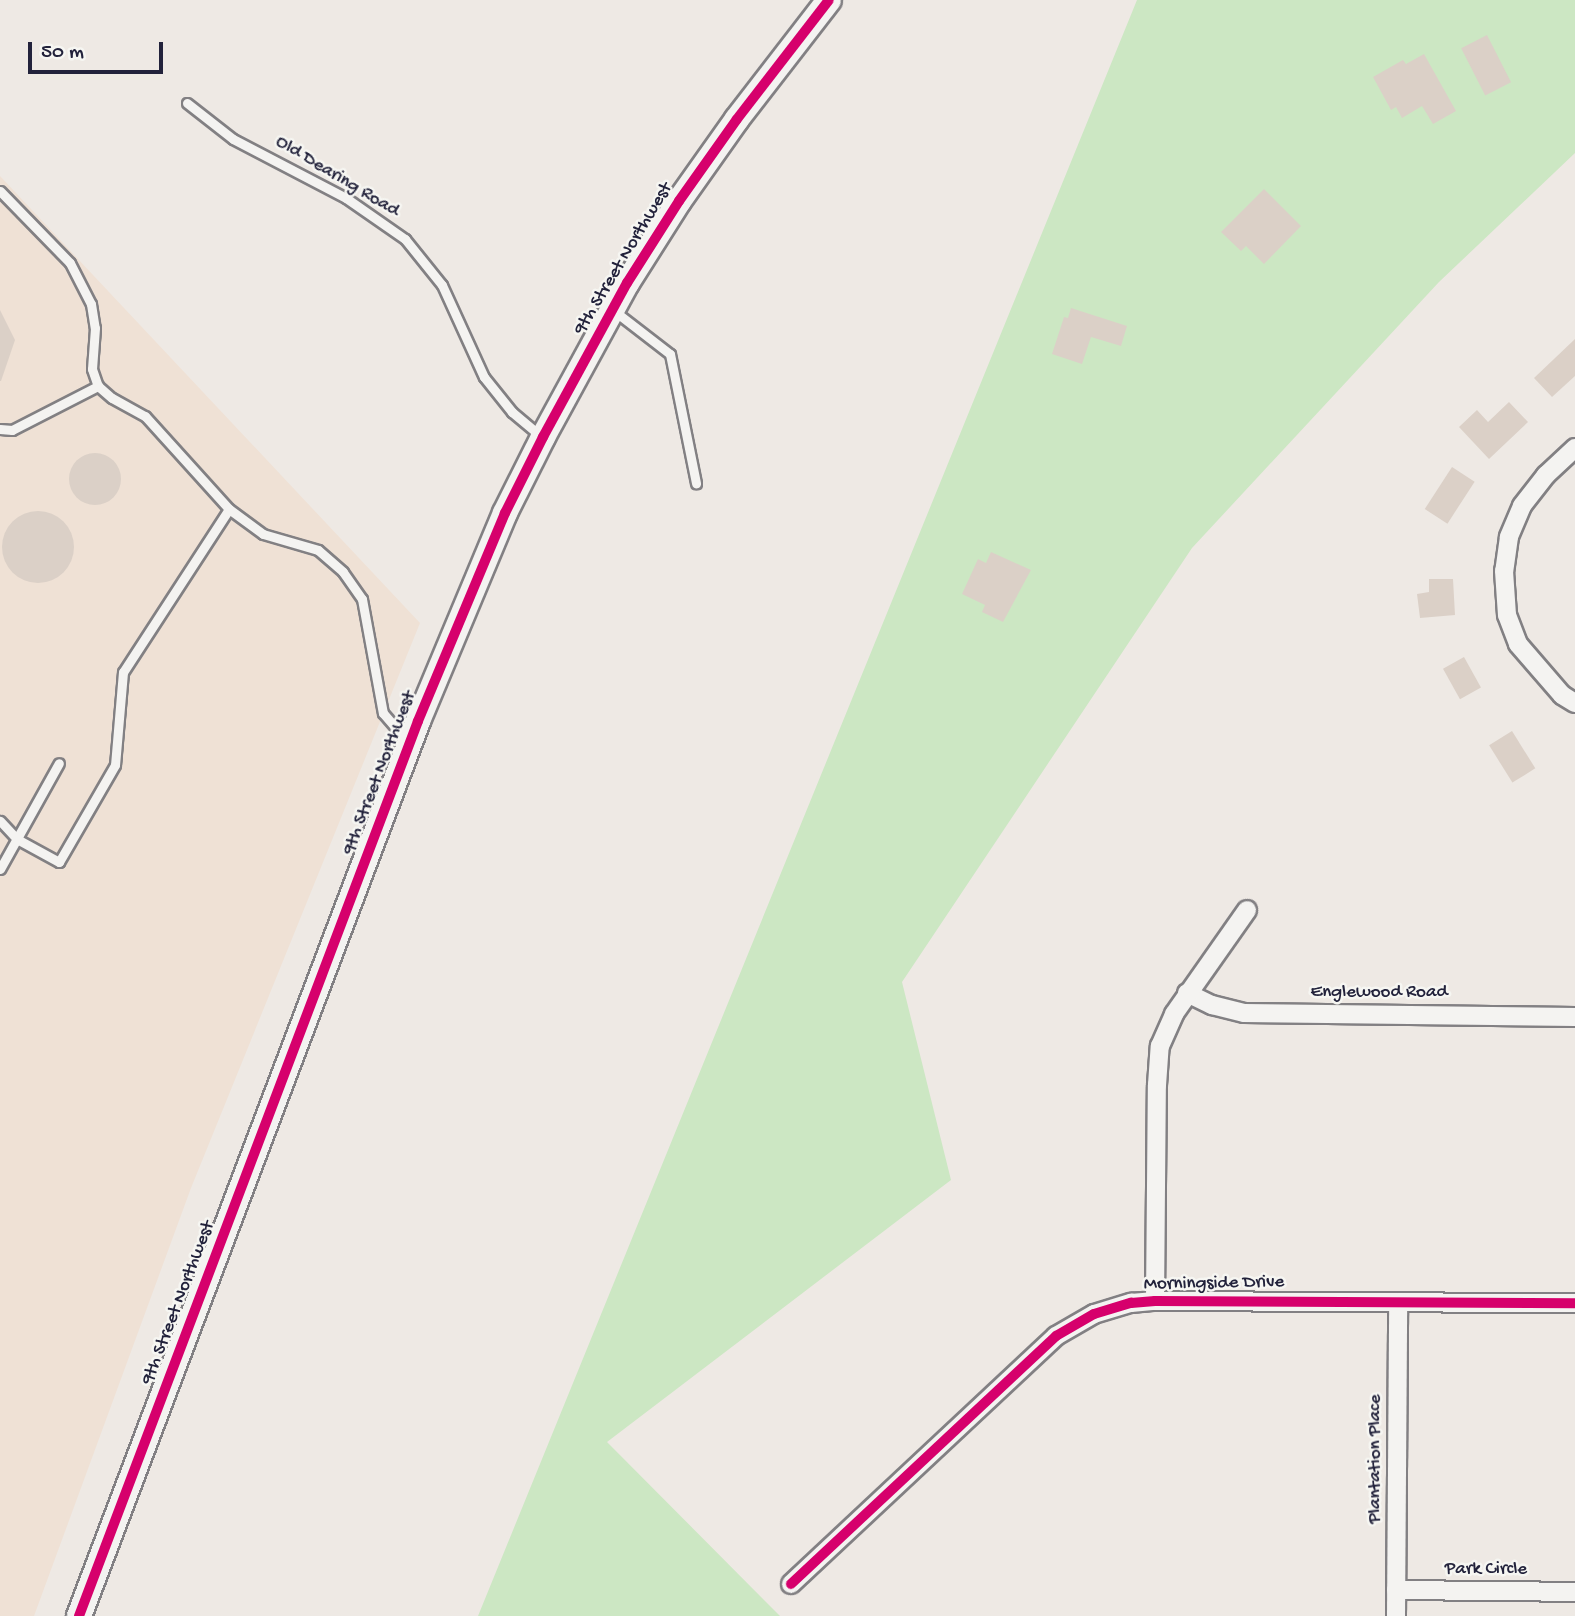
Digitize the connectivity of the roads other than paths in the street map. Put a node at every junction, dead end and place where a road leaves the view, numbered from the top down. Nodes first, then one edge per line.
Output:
1 (829, 0) edge
2 (187, 103) dead end
3 (0, 191) edge
4 (612, 309) junction
5 (98, 386) junction
6 (0, 429) edge
7 (543, 437) junction
8 (1575, 448) edge
9 (696, 483) dead end
10 (229, 509) junction
11 (1575, 703) edge
12 (410, 743) junction
13 (59, 763) dead end
14 (0, 821) edge
15 (17, 839) junction
16 (0, 869) edge
17 (1247, 909) dead end
18 (1187, 993) junction
19 (1575, 1017) edge
20 (1155, 1301) junction
21 (1398, 1302) junction
22 (1575, 1303) edge
23 (791, 1584) dead end
24 (1396, 1590) junction
25 (1575, 1591) edge
26 (79, 1616) edge
27 (1396, 1616) edge

1 - 4 street, 9th Street Northwest
2 - 7 lane, Old Dearing Road
3 - 5 lane
4 - 7 street, 9th Street Northwest
4 - 9 lane
5 - 6 lane
5 - 10 lane
7 - 12 street, 9th Street Northwest
8 - 11 street
10 - 12 lane
10 - 15 lane
12 - 26 street, 9th Street Northwest
13 - 15 lane
14 - 15 lane
15 - 16 lane
17 - 18 street
18 - 19 street, Englewood Road
18 - 20 street
20 - 21 street, Morningside Drive
20 - 23 street, Morningside Drive
21 - 22 street, Morningside Drive
21 - 24 street, Plantation Place
24 - 25 street, Park Circle
24 - 27 street, Plantation Place

